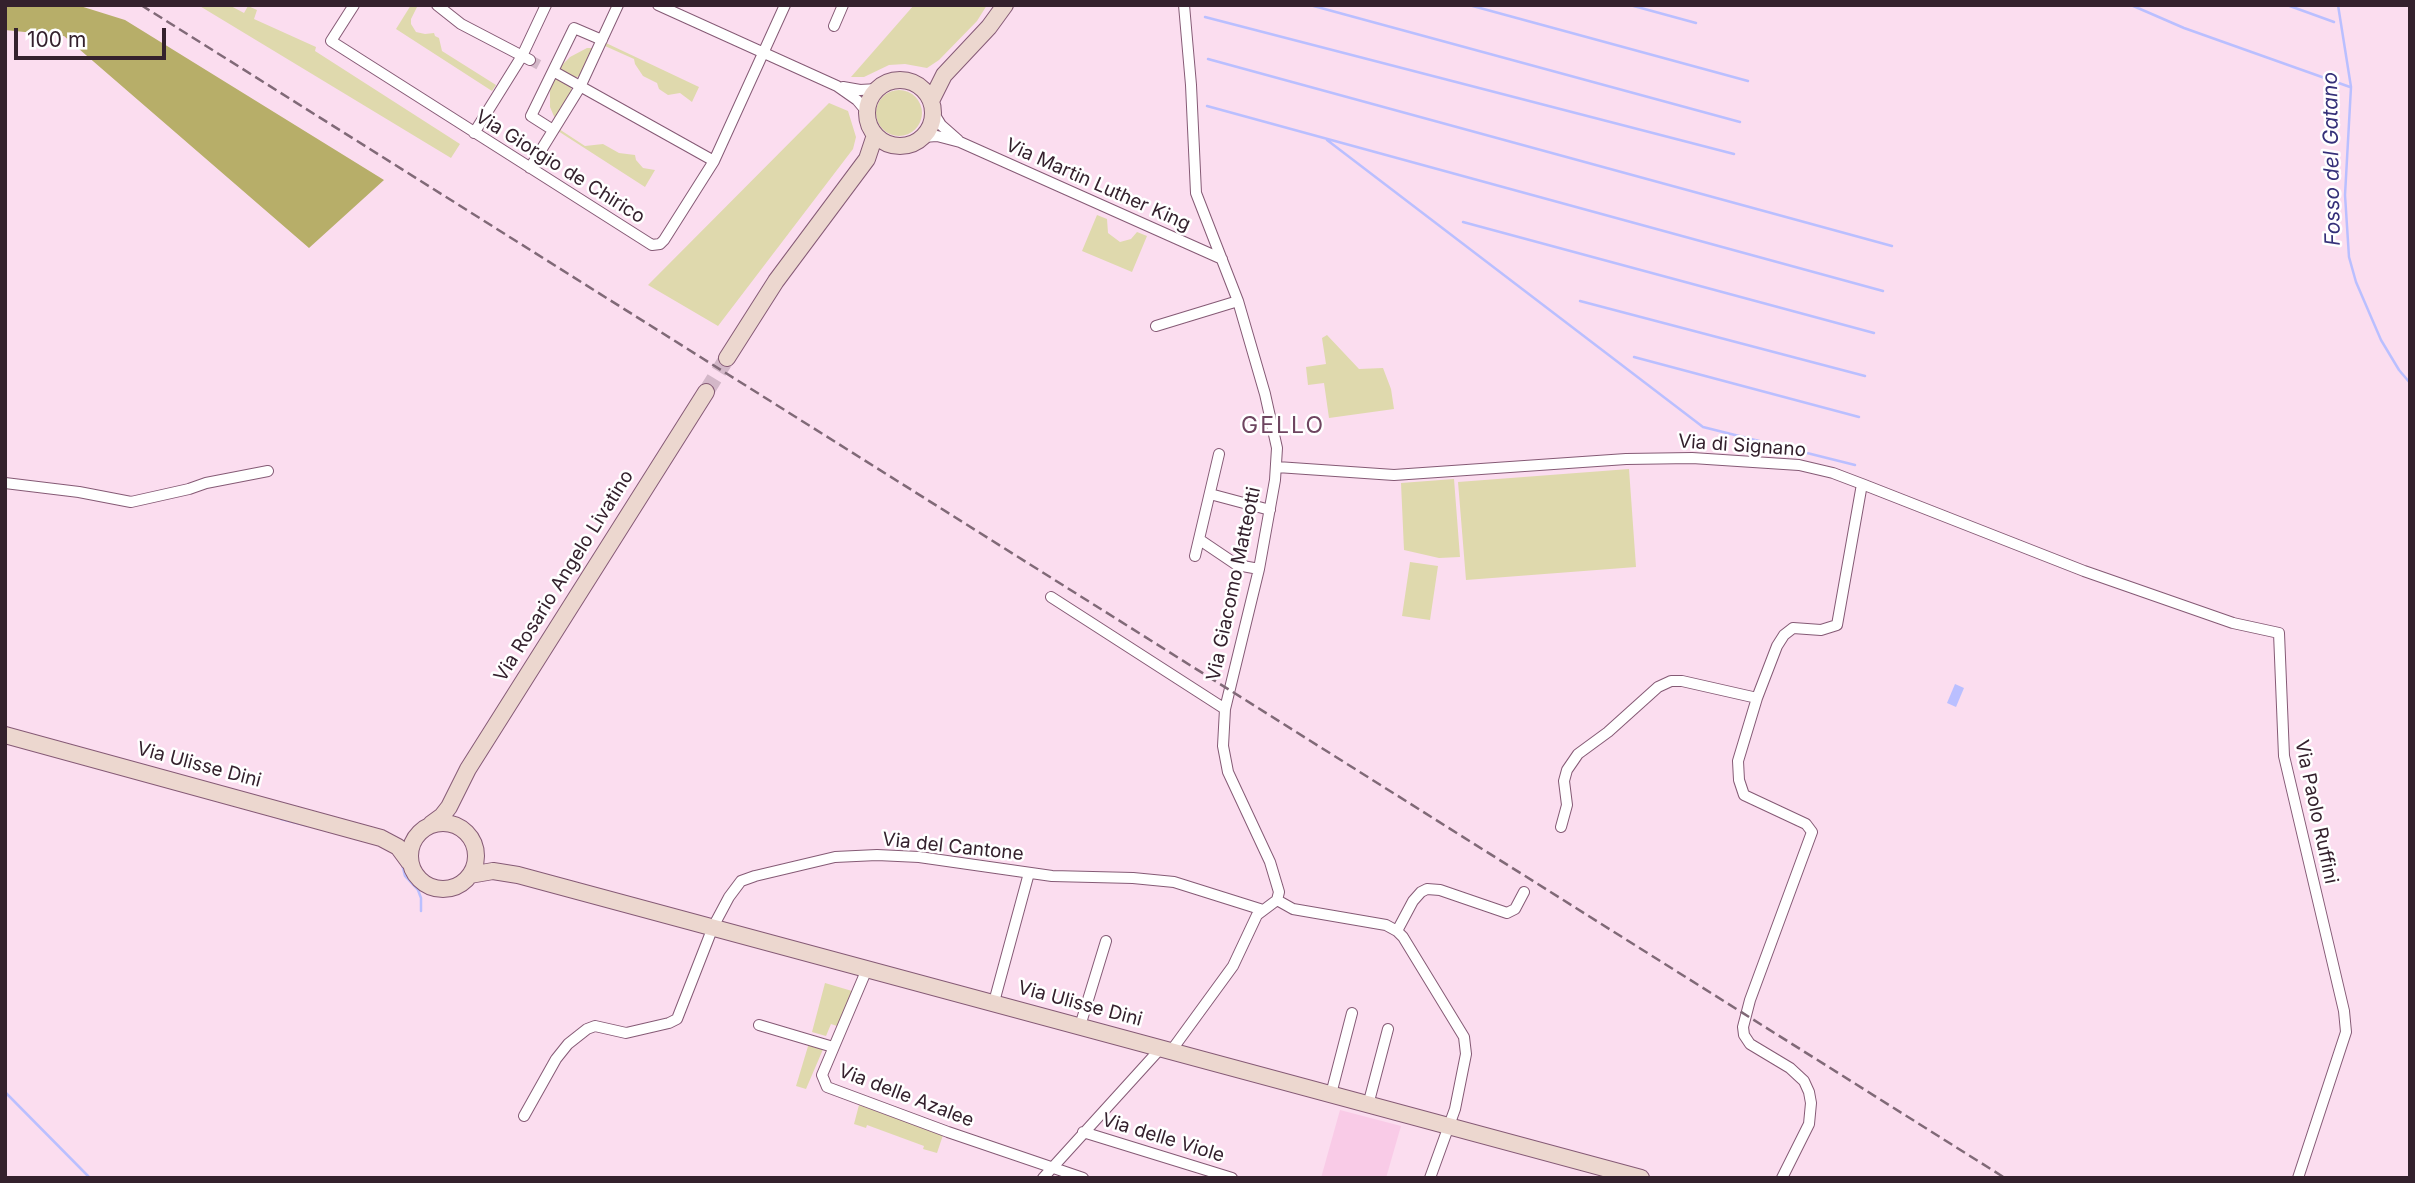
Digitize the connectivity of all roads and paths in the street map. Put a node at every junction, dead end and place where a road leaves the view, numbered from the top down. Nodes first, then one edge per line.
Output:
1 (354, 5) edge
2 (437, 5) edge
3 (546, 5) edge
4 (618, 5) edge
5 (785, 5) edge
6 (843, 5) edge
7 (1005, 5) edge
8 (1184, 5) edge
9 (662, 6) edge
10 (834, 26) dead end
11 (602, 40) junction
12 (763, 54) junction
13 (526, 58) junction
14 (553, 71) junction
15 (944, 75) junction
16 (915, 83) junction
17 (836, 86) junction
18 (580, 87) junction
19 (877, 89) junction
20 (932, 107) junction
21 (867, 111) junction
22 (553, 130) junction
23 (474, 133) junction
24 (875, 135) junction
25 (923, 137) junction
26 (960, 142) junction
27 (891, 145) junction
28 (867, 159) junction
29 (714, 161) junction
30 (530, 168) junction
31 (1222, 259) junction
32 (1238, 301) junction
33 (1156, 326) dead end
34 (727, 358) tunnel mouth
35 (706, 392) tunnel mouth
36 (1219, 454) dead end
37 (1277, 467) junction
38 (268, 471) dead end
39 (5, 483) edge
40 (1862, 484) junction
41 (1210, 494) junction
42 (1270, 510) junction
43 (1200, 540) junction
44 (1195, 556) dead end
45 (1259, 569) junction
46 (1051, 597) dead end
47 (1757, 698) junction
48 (1225, 709) junction
49 (5, 735) edge
50 (460, 785) junction
51 (431, 824) junction
52 (1560, 827) dead end
53 (466, 832) junction
54 (416, 835) junction
55 (381, 838) junction
56 (476, 853) junction
57 (410, 862) junction
58 (509, 873) junction
59 (1028, 873) junction
60 (470, 875) junction
61 (1524, 892) dead end
62 (1278, 900) junction
63 (1263, 909) junction
64 (713, 927) junction
65 (1397, 931) junction
66 (1106, 941) dead end
67 (867, 969) junction
68 (994, 1002) junction
69 (1352, 1013) dead end
70 (759, 1025) dead end
71 (1080, 1026) junction
72 (1388, 1029) dead end
73 (833, 1047) junction
74 (1166, 1050) junction
75 (1331, 1094) junction
76 (1368, 1104) junction
77 (524, 1116) dead end
78 (1448, 1126) junction
79 (1083, 1132) junction
80 (1051, 1168) junction
81 (1043, 1178) edge
82 (1083, 1178) edge
83 (1232, 1178) edge
84 (1430, 1178) edge
85 (1641, 1178) edge
86 (1782, 1178) edge
87 (2298, 1178) edge

1 - 23 street, Via Giorgio de Chirico
2 - 13 street
3 - 13 street
4 - 11 street
5 - 12 street, Via Giorgio de Chirico
6 - 10 street
7 - 15 street
8 - 31 street, Via Giacomo Matteotti
9 - 12 street
11 - 14 street
11 - 18 street
12 - 17 street
12 - 29 street, Via Giorgio de Chirico
13 - 23 street
14 - 18 street
14 - 22 street
15 - 16 street
15 - 20 street
16 - 19 street
16 - 20 street
17 - 19 street
17 - 21 street
18 - 22 street
18 - 29 street
19 - 21 street
20 - 25 street
20 - 26 street
21 - 24 street
22 - 30 street
23 - 30 street, Via Giorgio de Chirico
24 - 27 street
24 - 28 street
25 - 26 street
25 - 27 street
26 - 31 street, Via Martin Luther King
27 - 28 street
28 - 34 street
29 - 30 street, Via Giorgio de Chirico
31 - 32 street, Via Giacomo Matteotti
32 - 33 street
32 - 37 street, Via Giacomo Matteotti
35 - 50 street, Via Rosario Angelo Livatino
36 - 41 street
37 - 40 street, Via di Signano
37 - 42 street, Via Giacomo Matteotti
38 - 39 street
40 - 47 street
40 - 87 street, Via Paolo Ruffini
41 - 42 street
41 - 43 street
42 - 45 street, Via Giacomo Matteotti
43 - 44 street
43 - 45 street
45 - 48 street, Via Giacomo Matteotti
46 - 48 street
47 - 52 street
47 - 86 street
48 - 62 street, Via Giacomo Matteotti
49 - 55 street, Via Ulisse Dini
50 - 51 street, Via Rosario Angelo Livatino
50 - 53 street
51 - 53 street
51 - 54 street
53 - 56 street
54 - 55 street
54 - 57 street
55 - 57 street
56 - 58 street
56 - 60 street
57 - 60 street
58 - 60 street
58 - 64 street, Via Ulisse Dini
59 - 63 street, Via del Cantone
59 - 64 street, Via del Cantone
59 - 68 street
61 - 65 street
62 - 63 street
62 - 65 street
63 - 74 street
64 - 67 street, Via Ulisse Dini
64 - 77 street, Via del Cantone
65 - 78 street
66 - 71 street
67 - 68 street, Via Ulisse Dini
67 - 73 street, Via delle Azalee
68 - 71 street, Via Ulisse Dini
69 - 75 street
70 - 73 street
71 - 74 street, Via Ulisse Dini
72 - 76 street
73 - 80 street, Via delle Azalee
74 - 75 street, Via Ulisse Dini
74 - 79 street
75 - 76 street, Via Ulisse Dini
76 - 78 street, Via Ulisse Dini
78 - 84 street
78 - 85 street, Via Ulisse Dini
79 - 80 street
79 - 83 street, Via delle Viole
80 - 81 street
80 - 82 street, Via delle Azalee

